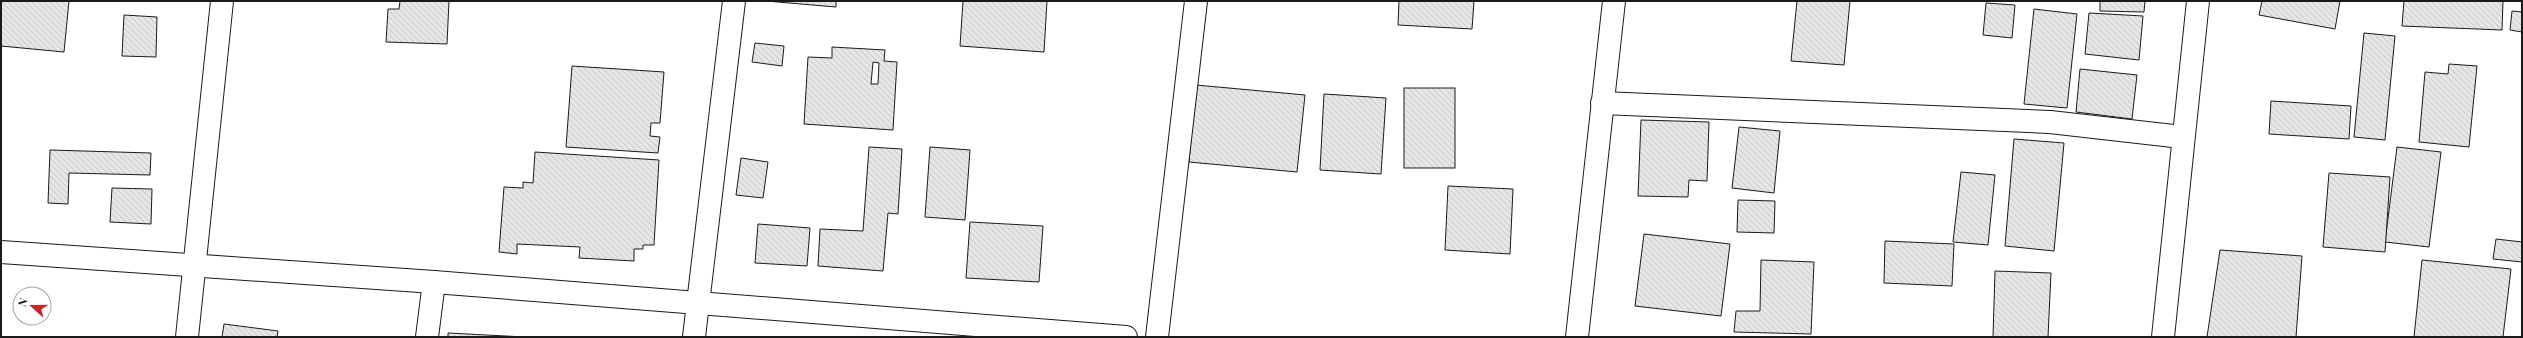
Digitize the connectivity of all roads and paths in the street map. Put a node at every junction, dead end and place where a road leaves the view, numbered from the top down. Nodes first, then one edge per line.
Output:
1 (222, 1) edge
2 (734, 1) edge
3 (1196, 1) edge
4 (1614, 1) edge
5 (2198, 1) edge
6 (1602, 103) junction
7 (2182, 136) junction
8 (1, 252) edge
9 (195, 264) junction
10 (434, 282) junction
11 (698, 303) junction
12 (899, 328) edge
13 (187, 337) edge
14 (427, 337) edge
15 (694, 337) edge
16 (1126, 337) edge
17 (1158, 337) edge
18 (1577, 337) edge
19 (2163, 337) edge

1 - 9 street
2 - 11 street
3 - 17 street
4 - 6 street
5 - 7 street
6 - 7 street
6 - 18 street
7 - 19 street
8 - 9 street
9 - 10 street
9 - 13 street
10 - 11 street
10 - 14 street
11 - 12 street
11 - 15 street
12 - 16 street

